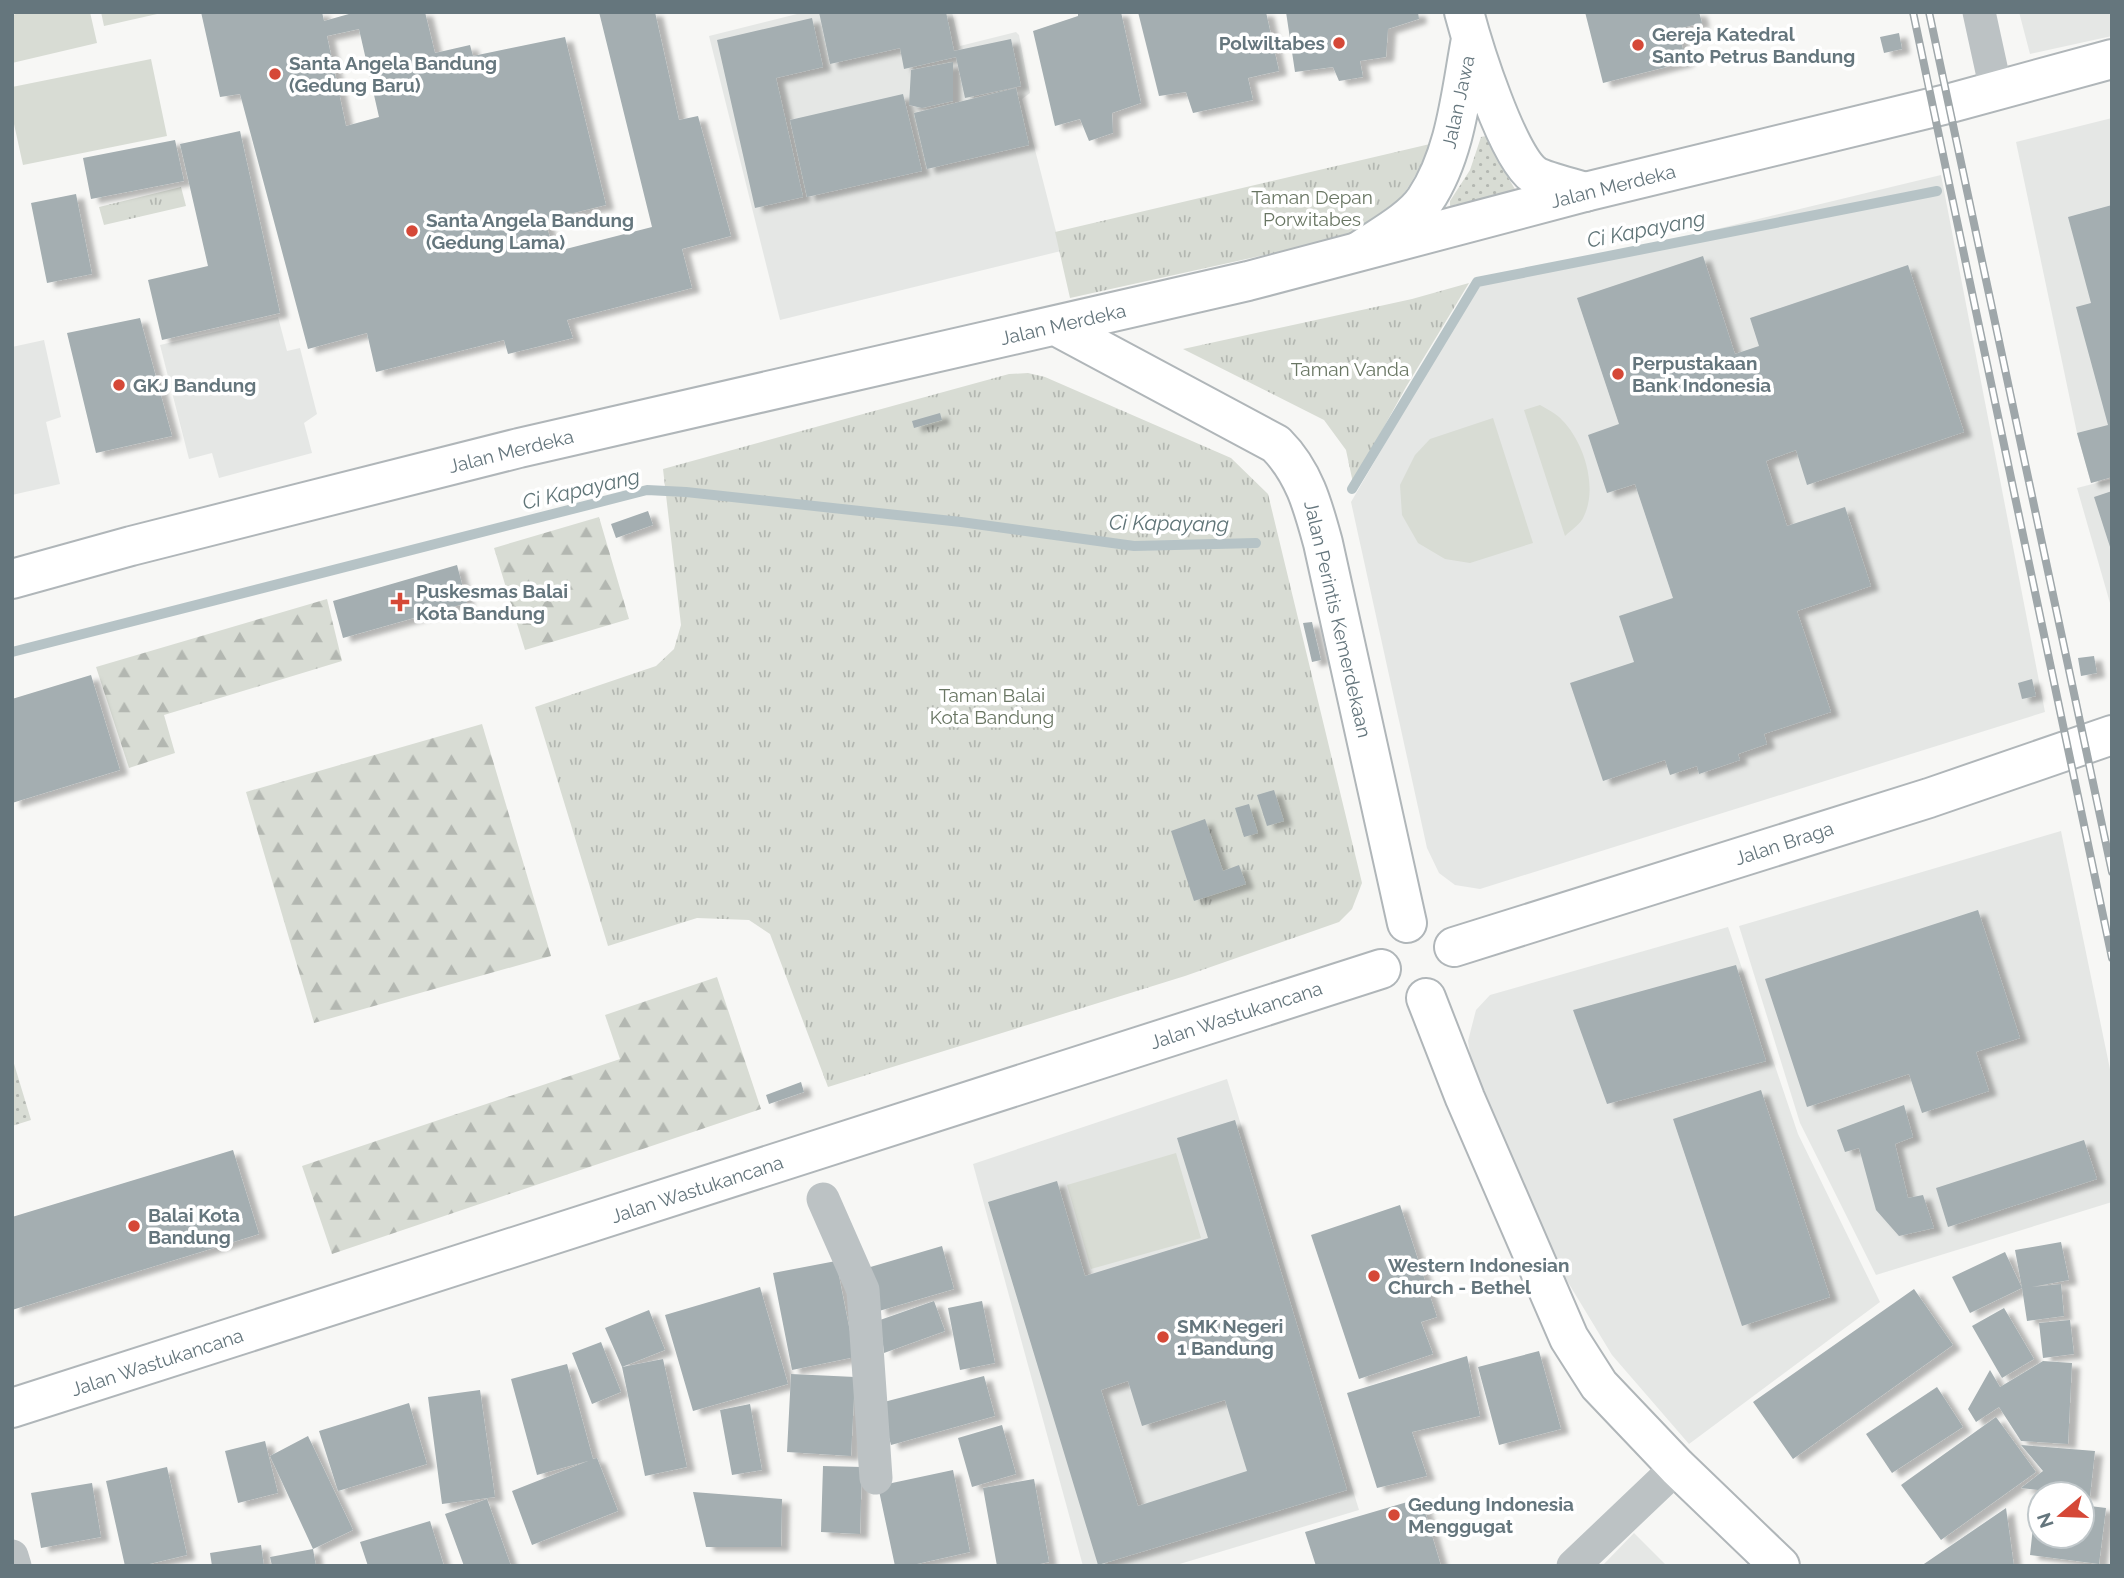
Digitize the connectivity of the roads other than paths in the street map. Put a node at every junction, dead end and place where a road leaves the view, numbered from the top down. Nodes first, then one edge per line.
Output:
1 (1979, 12) edge
2 (1468, 26) edge
3 (2112, 59) edge
4 (1996, 90) junction
5 (1585, 192) junction
6 (1356, 253) junction
7 (1056, 326) junction
8 (12, 579) edge
9 (2112, 735) edge
10 (1408, 923) junction
11 (1454, 947) junction
12 (1381, 969) junction
13 (1426, 998) junction
14 (823, 1199) dead end
15 (12, 1408) edge
16 (1677, 1467) junction
17 (876, 1478) dead end
18 (12, 1556) edge
19 (15, 1566) edge
20 (1573, 1566) edge
21 (1780, 1566) edge

1 - 4 street
2 - 5 main road, Jalan Jawa
2 - 6 main road, Jalan Jawa
3 - 4 main road, Jalan Merdeka
4 - 5 main road, Jalan Merdeka
5 - 6 main road, Jalan Merdeka
6 - 7 main road, Jalan Merdeka
7 - 8 main road, Jalan Merdeka
7 - 10 main road, Jalan Perintis Kemerdekaan
9 - 11 main road, Jalan Braga
10 - 11 main road
10 - 12 main road
11 - 13 main road
12 - 13 main road
12 - 15 main road, Jalan Wastukancana
13 - 16 main road
14 - 17 street
16 - 20 street
16 - 21 main road
18 - 19 street

